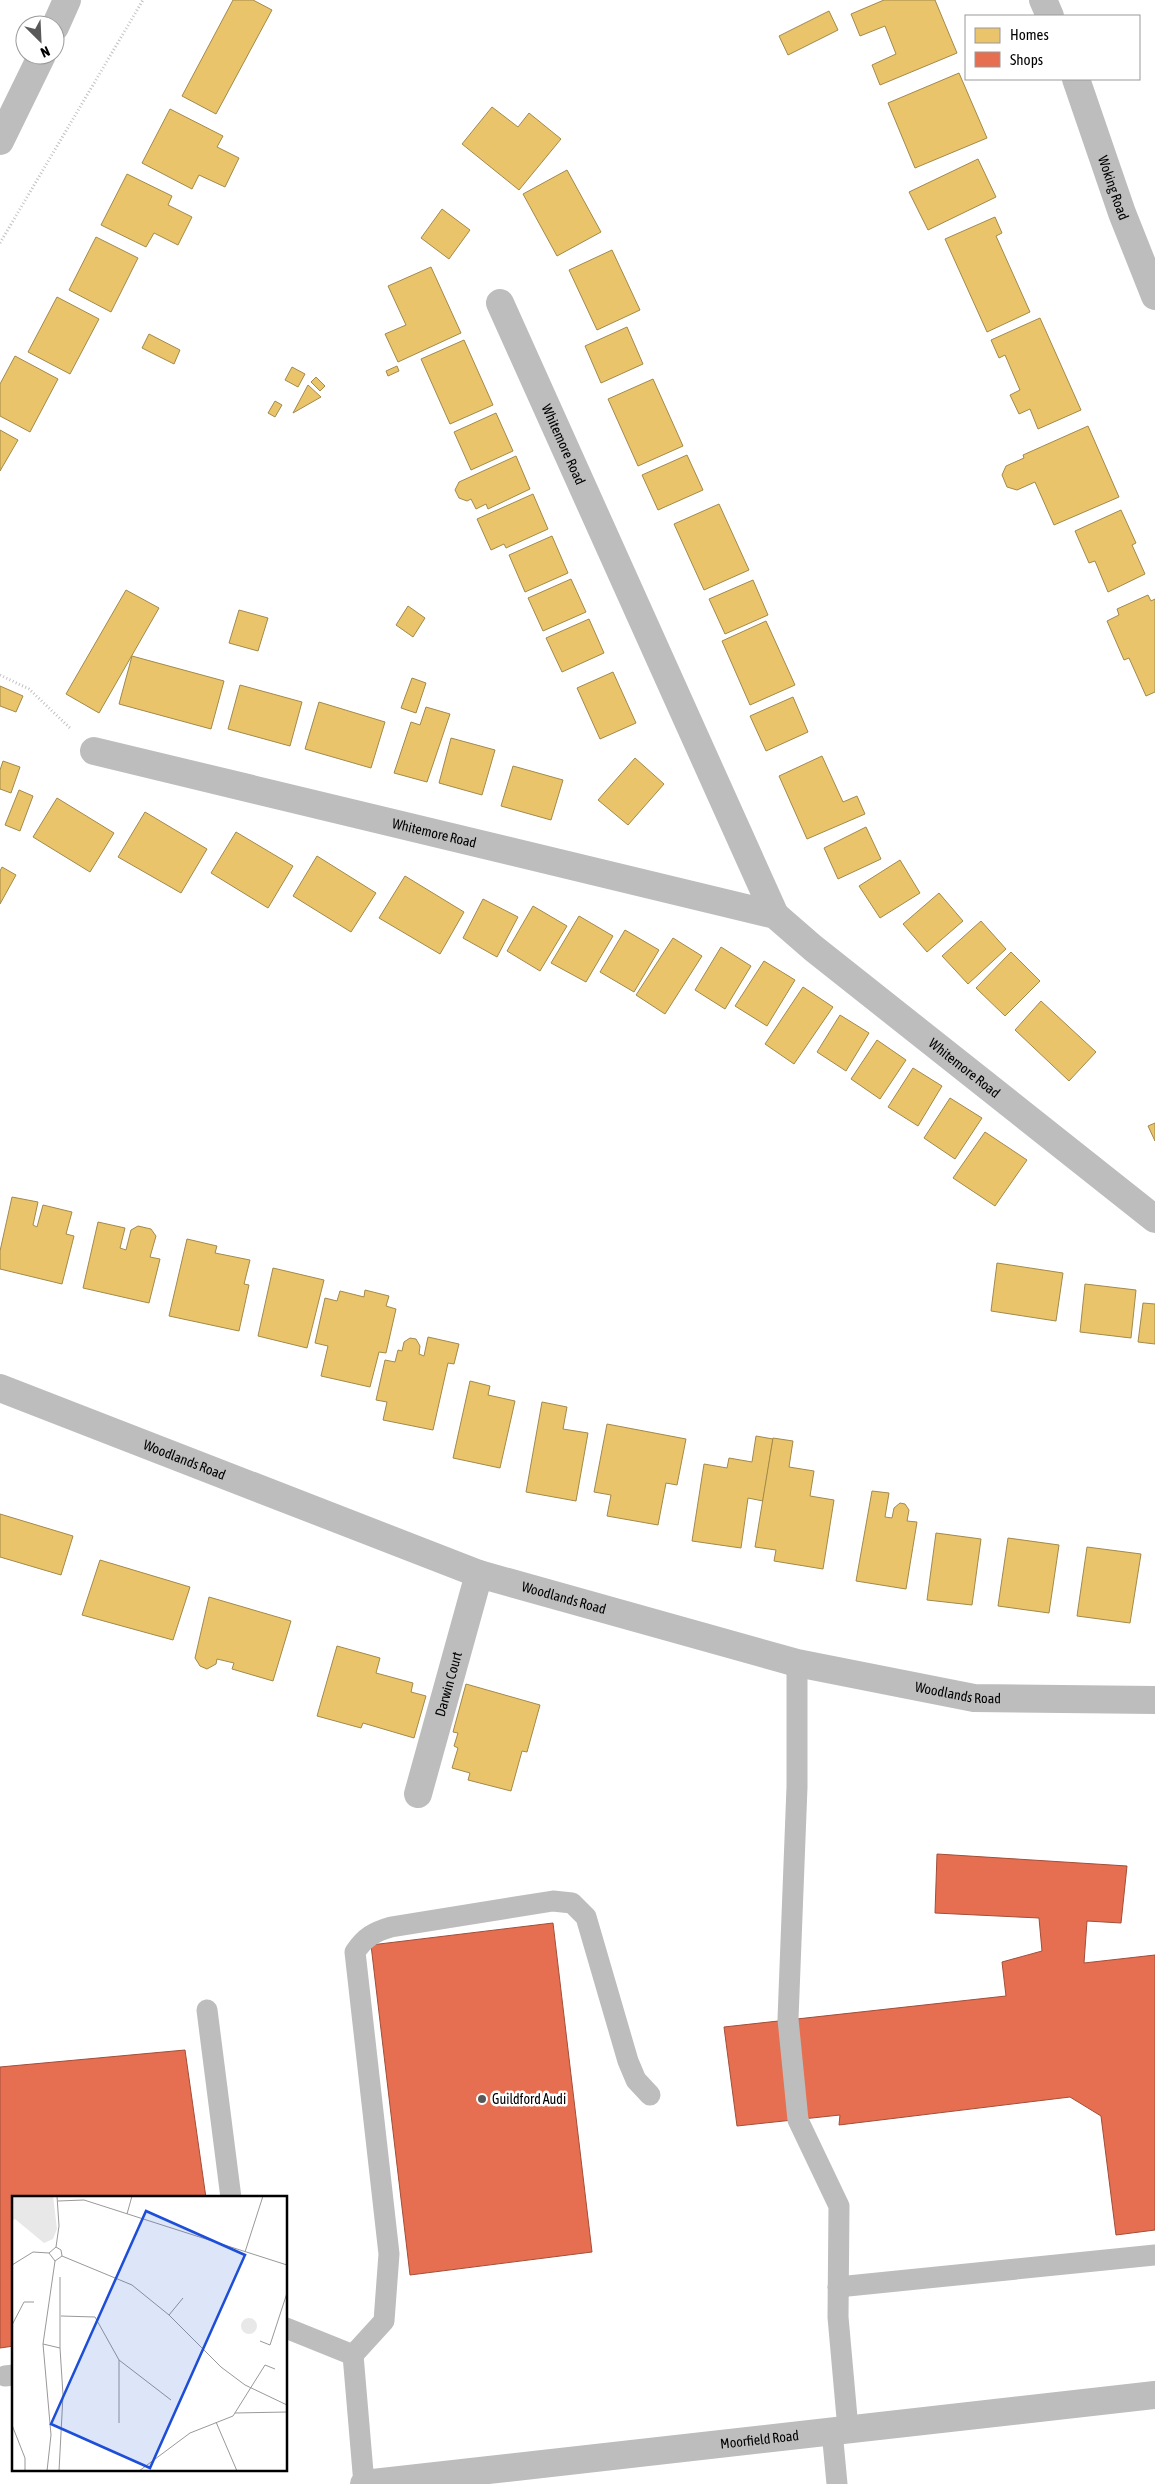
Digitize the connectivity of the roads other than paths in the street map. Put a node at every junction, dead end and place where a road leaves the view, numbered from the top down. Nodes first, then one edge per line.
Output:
1 (67, 0) edge
2 (1043, 0) edge
3 (60, 15) edge
4 (1050, 15) edge
5 (37, 65) edge
6 (1076, 80) edge
7 (0, 141) edge
8 (1155, 296) edge
9 (500, 303) dead end
10 (94, 751) road end
11 (775, 915) junction
12 (1155, 1219) edge
13 (0, 1388) edge
14 (479, 1574) junction
15 (797, 1663) junction
16 (1155, 1700) edge
17 (418, 1794) dead end
18 (207, 2010) dead end
19 (650, 2095) dead end
20 (231, 2196) edge
21 (1155, 2255) edge
22 (838, 2287) junction
23 (288, 2329) edge
24 (353, 2355) junction
25 (1155, 2395) edge
26 (840, 2430) junction
27 (529, 2474) edge
28 (412, 2481) edge
29 (364, 2484) edge
30 (837, 2484) edge

1 - 3 street
2 - 4 street
5 - 7 street
6 - 8 street, Woking Road
9 - 11 street, Whitemore Road
10 - 11 street, Whitemore Road
11 - 12 street, Whitemore Road
13 - 14 street, Woodlands Road
14 - 15 street, Woodlands Road
14 - 17 street, Darwin Court
15 - 16 street, Woodlands Road
15 - 22 lane
18 - 20 lane
19 - 24 lane
21 - 22 lane
22 - 26 lane
23 - 24 lane
24 - 29 lane
25 - 26 street, Moorfield Road
26 - 27 street, Moorfield Road
26 - 30 lane
27 - 28 street, Moorfield Road
28 - 29 street, Moorfield Road

